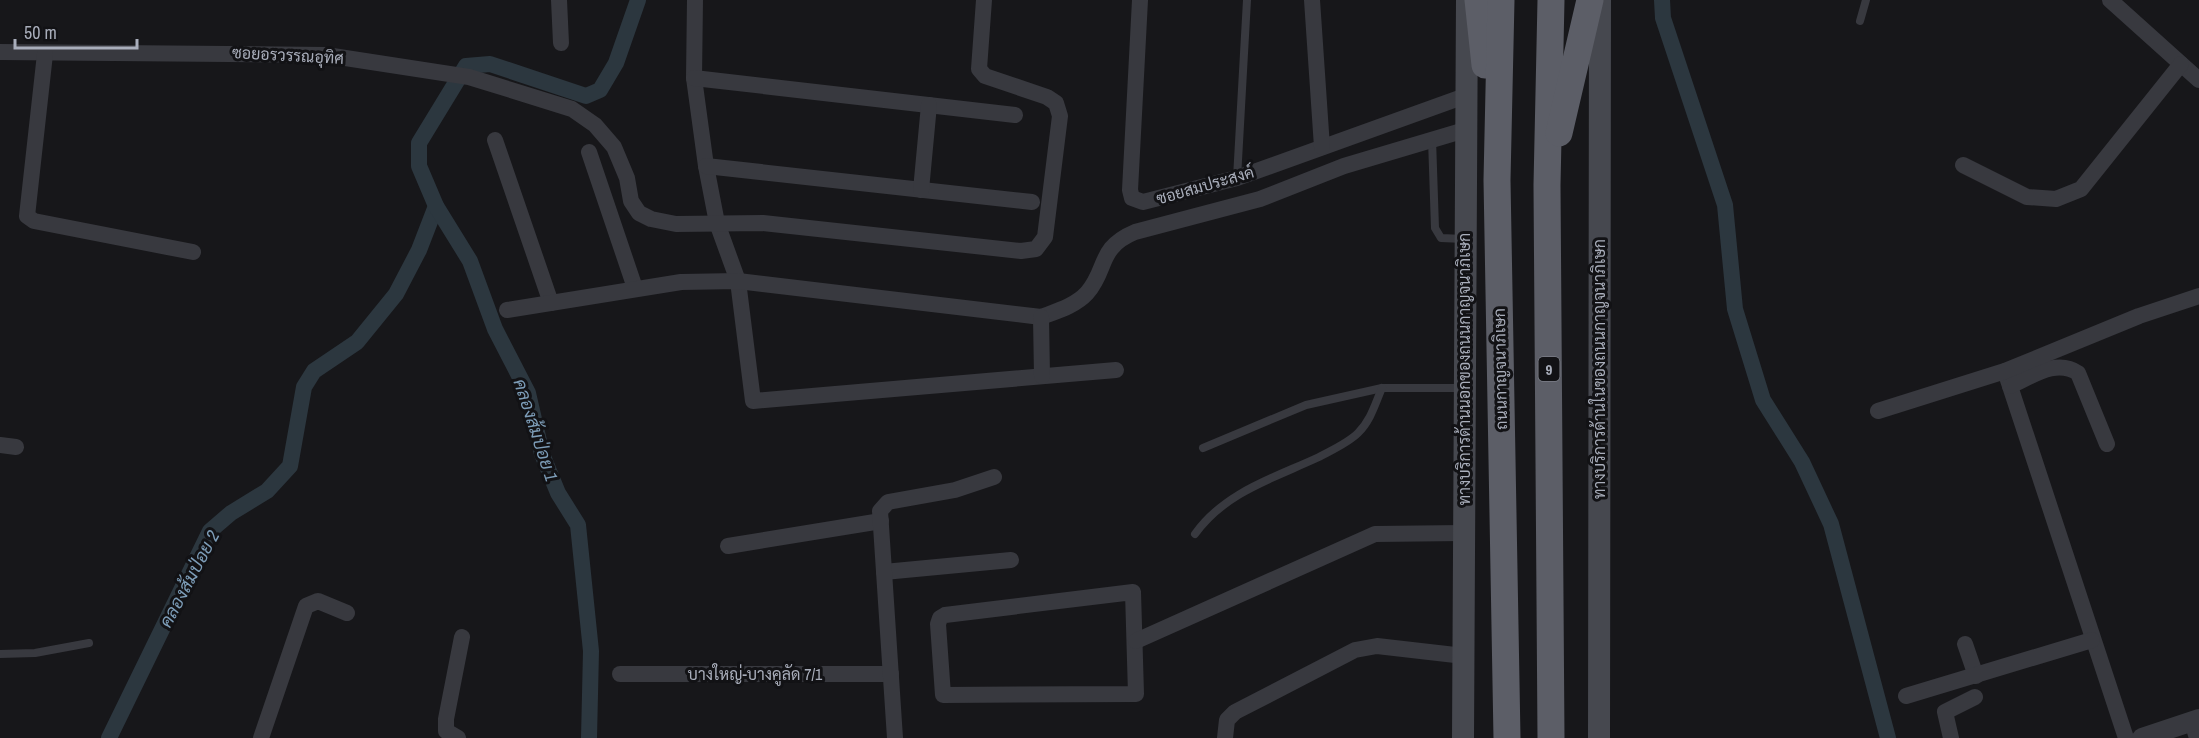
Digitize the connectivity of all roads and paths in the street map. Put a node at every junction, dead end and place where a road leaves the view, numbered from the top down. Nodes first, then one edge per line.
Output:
1 (559, 0) edge
2 (695, 0) edge
3 (984, 0) edge
4 (1140, 0) edge
5 (1247, 0) edge
6 (1312, 0) edge
7 (1467, 0) edge
8 (1478, 0) edge
9 (1501, 0) edge
10 (1551, 0) edge
11 (1590, 0) edge
12 (1600, 0) edge
13 (1866, 0) edge
14 (2110, 0) edge
15 (1860, 21) dead end
16 (561, 43) dead end
17 (0, 52) edge
18 (45, 54) junction
19 (2181, 64) junction
20 (694, 78) junction
21 (2199, 80) edge
22 (1465, 96) junction
23 (929, 105) junction
24 (1015, 115) dead end
25 (1465, 130) junction
26 (495, 140) dead end
27 (1432, 140) junction
28 (1322, 147) junction
29 (589, 152) dead end
30 (1963, 165) dead end
31 (706, 166) junction
32 (1237, 178) junction
33 (1497, 180) junction
34 (1547, 185) junction
35 (921, 190) junction
36 (1032, 202) dead end
37 (717, 223) junction
38 (1465, 238) junction
39 (193, 252) dead end
40 (738, 281) junction
41 (635, 288) junction
42 (2198, 302) edge
43 (551, 303) junction
44 (507, 310) dead end
45 (1041, 317) junction
46 (1116, 370) dead end
47 (1042, 376) junction
48 (2007, 379) junction
49 (1382, 388) junction
50 (1463, 388) junction
51 (1878, 411) dead end
52 (2107, 444) dead end
53 (1203, 448) dead end
54 (994, 477) dead end
55 (881, 521) junction
56 (1463, 533) junction
57 (1196, 534) dead end
58 (728, 546) dead end
59 (1011, 560) dead end
60 (884, 572) junction
61 (347, 613) dead end
62 (462, 637) dead end
63 (2092, 640) junction
64 (1136, 641) junction
65 (88, 643) dead end
66 (1965, 645) dead end
67 (0, 654) edge
68 (1464, 656) junction
69 (620, 674) dead end
70 (891, 674) junction
71 (1976, 675) junction
72 (1906, 696) dead end
73 (1975, 697) dead end
74 (2196, 726) edge
75 (261, 738) edge
76 (458, 738) edge
77 (895, 738) edge
78 (1225, 738) edge
79 (1463, 738) edge
80 (1507, 738) edge
81 (1551, 738) edge
82 (1599, 738) edge
83 (1951, 738) edge
84 (2126, 738) edge
85 (2142, 738) edge

1 - 16 street
2 - 20 street
3 - 37 street
4 - 32 street, ซอยสมประสงค์
5 - 32 lane
6 - 28 street
7 - 22 main road, ทางบริการด้านนอกของถนนกาญจนาภิเษก
8 - 33 highway
9 - 33 highway, ถนนกาญจนาภิเษก
10 - 34 highway, 9
11 - 34 highway
12 - 82 main road, ทางบริการด้านในของถนนกาญจนาภิเษก
13 - 15 lane
14 - 19 street
17 - 18 street, ซอยอรวรรณอุทิศ
18 - 37 street, ซอยอรวรรณอุทิศ
18 - 39 street
19 - 21 street
19 - 30 street
20 - 23 street
20 - 31 street
22 - 25 main road, ทางบริการด้านนอกของถนนกาญจนาภิเษก
22 - 28 street, ซอยสมประสงค์
23 - 24 street
23 - 35 street
25 - 27 street
25 - 38 main road, ทางบริการด้านนอกของถนนกาญจนาภิเษก
26 - 43 street
27 - 38 lane
27 - 45 street
28 - 32 street, ซอยสมประสงค์
29 - 41 street
31 - 35 street
31 - 37 street
33 - 80 highway, ถนนกาญจนาภิเษก
34 - 81 highway, 9
35 - 36 street
37 - 40 street
38 - 50 main road, ทางบริการด้านนอกของถนนกาญจนาภิเษก
40 - 41 street
40 - 45 street
40 - 47 street
41 - 43 street
42 - 48 street
43 - 44 street
45 - 47 street
46 - 47 street
48 - 51 street
48 - 52 street
48 - 63 street
49 - 50 lane
49 - 53 lane
49 - 57 lane
50 - 56 main road, ทางบริการด้านนอกของถนนกาญจนาภิเษก
54 - 55 street
55 - 58 street
55 - 60 street
56 - 64 street
56 - 68 main road, ทางบริการด้านนอกของถนนกาญจนาภิเษก
59 - 60 street
60 - 70 street
61 - 75 street
62 - 76 street
63 - 71 street
63 - 84 street
64 - 64 street
65 - 67 lane
66 - 71 street
68 - 78 street
68 - 79 main road, ทางบริการด้านนอกของถนนกาญจนาภิเษก
69 - 70 street, บางใหญ่-บางคูลัด 7/1
70 - 77 street
71 - 72 street
73 - 83 street
74 - 85 street

